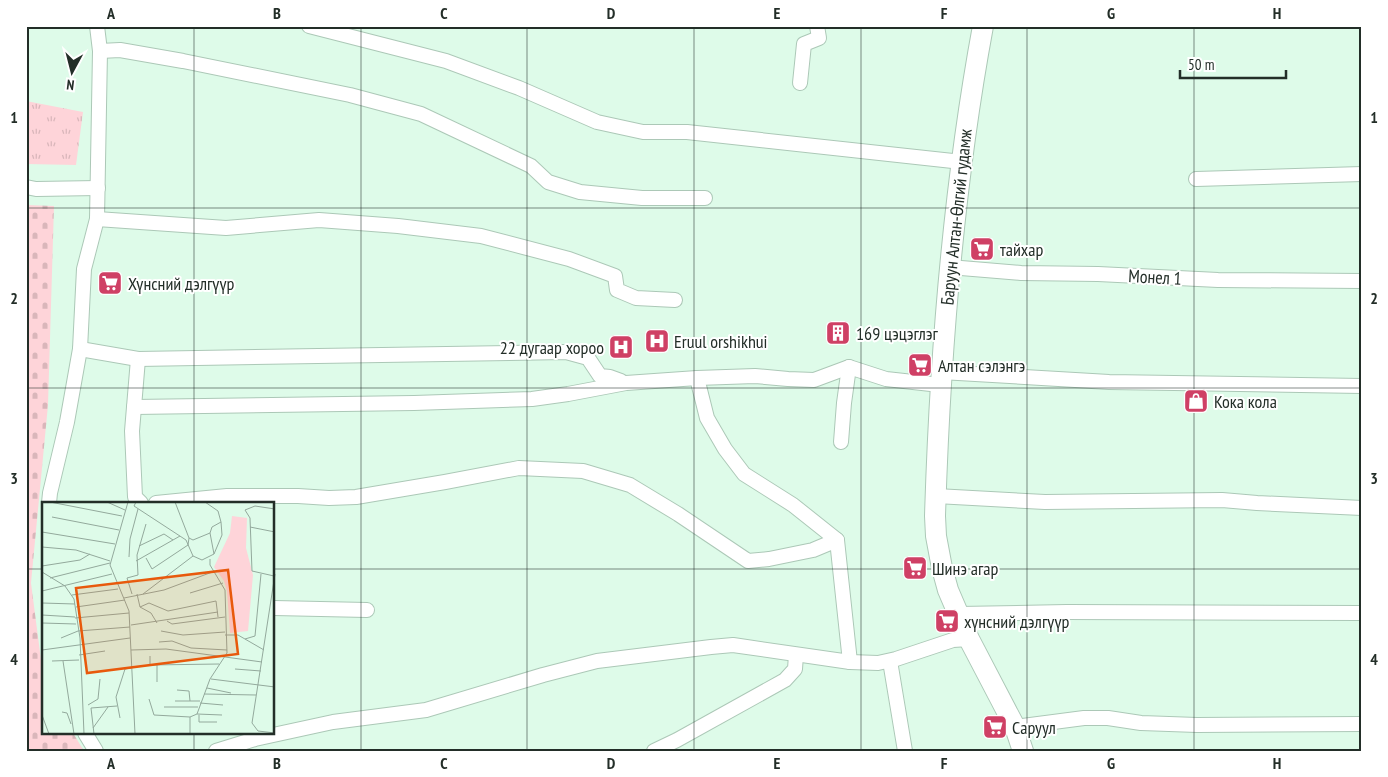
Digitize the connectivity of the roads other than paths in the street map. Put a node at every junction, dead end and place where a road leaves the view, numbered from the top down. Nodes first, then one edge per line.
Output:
1 (97, 26) edge
2 (309, 26) edge
3 (817, 26) edge
4 (983, 26) edge
5 (100, 51) junction
6 (800, 83) dead end
7 (962, 162) junction
8 (1362, 174) edge
9 (1196, 179) dead end
10 (26, 187) edge
11 (98, 188) junction
12 (705, 198) dead end
13 (97, 219) junction
14 (949, 267) junction
15 (1362, 281) edge
16 (675, 300) dead end
17 (80, 350) junction
18 (138, 359) junction
19 (849, 367) junction
20 (697, 378) junction
21 (940, 379) junction
22 (626, 383) junction
23 (1362, 386) edge
24 (134, 407) junction
25 (841, 442) dead end
26 (936, 496) junction
27 (49, 502) edge
28 (140, 502) edge
29 (166, 502) edge
30 (1362, 508) edge
31 (837, 540) junction
32 (275, 608) edge
33 (367, 610) dead end
34 (1362, 613) edge
35 (959, 614) junction
36 (969, 639) junction
37 (796, 655) junction
38 (890, 661) junction
39 (850, 662) junction
40 (1362, 724) edge
41 (1015, 727) junction
42 (86, 734) edge
43 (96, 751) edge
44 (216, 751) edge
45 (654, 751) edge
46 (905, 751) edge
47 (1023, 751) edge

1 - 5 street
2 - 7 street
3 - 6 street
4 - 7 main road, Баруун Алтан-Өлгий гудамж
5 - 11 street
5 - 12 street
7 - 14 main road, Баруун Алтан-Өлгий гудамж
8 - 9 street
10 - 11 street
11 - 13 street
13 - 16 street
13 - 17 street
14 - 15 street, Монел 1
14 - 21 main road, Баруун Алтан-Өлгий гудамж
17 - 18 street
17 - 27 street
18 - 22 street
18 - 24 street
19 - 20 street
19 - 21 street
19 - 25 street
20 - 22 street
20 - 31 street
21 - 23 street
21 - 26 main road, Баруун Алтан-Өлгий гудамж
22 - 24 street
24 - 28 street
26 - 30 street
26 - 35 main road, Баруун Алтан-Өлгий гудамж
29 - 31 street
31 - 39 street
32 - 33 street
34 - 35 street
35 - 36 main road, Баруун Алтан-Өлгий гудамж
36 - 38 street
36 - 41 main road, Баруун Алтан-Өлгий гудамж
37 - 39 street
37 - 44 street
37 - 45 street
38 - 39 street
38 - 46 street
40 - 41 street
41 - 47 main road, Баруун Алтан-Өлгий гудамж
42 - 43 street

